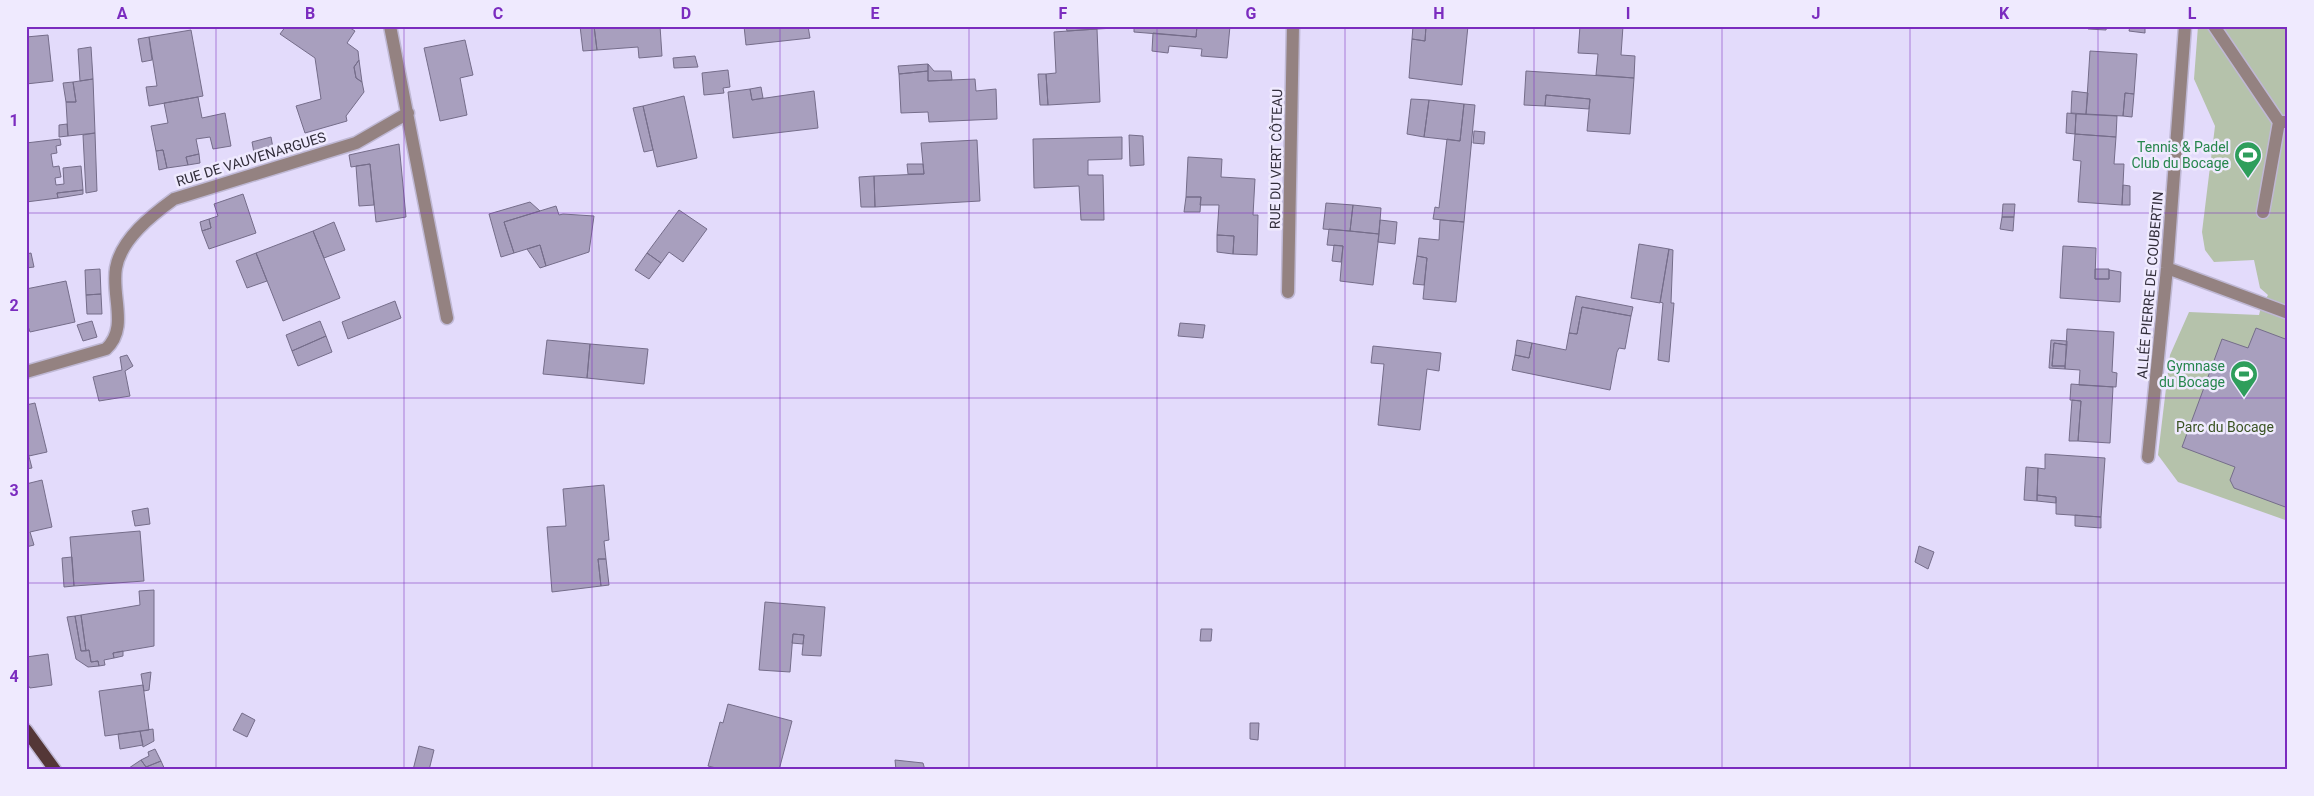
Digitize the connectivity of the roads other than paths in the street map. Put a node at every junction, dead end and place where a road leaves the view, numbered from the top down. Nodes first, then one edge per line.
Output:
1 (390, 26) edge
2 (1293, 26) edge
3 (2185, 26) edge
4 (2214, 26) edge
5 (408, 112) junction
6 (2283, 122) edge
7 (2263, 212) dead end
8 (2168, 268) junction
9 (1288, 292) dead end
10 (2288, 313) edge
11 (447, 318) dead end
12 (26, 372) edge
13 (2148, 457) dead end
14 (26, 730) edge
15 (55, 770) edge

1 - 5 street
2 - 9 street, RUE DU VERT CÔTEAU
3 - 8 street, ALLÉE PIERRE DE COUBERTIN
4 - 6 street
5 - 11 street
5 - 12 street, RUE DE VAUVENARGUES
6 - 7 street
8 - 10 street
8 - 13 street, ALLÉE PIERRE DE COUBERTIN
14 - 15 main road

